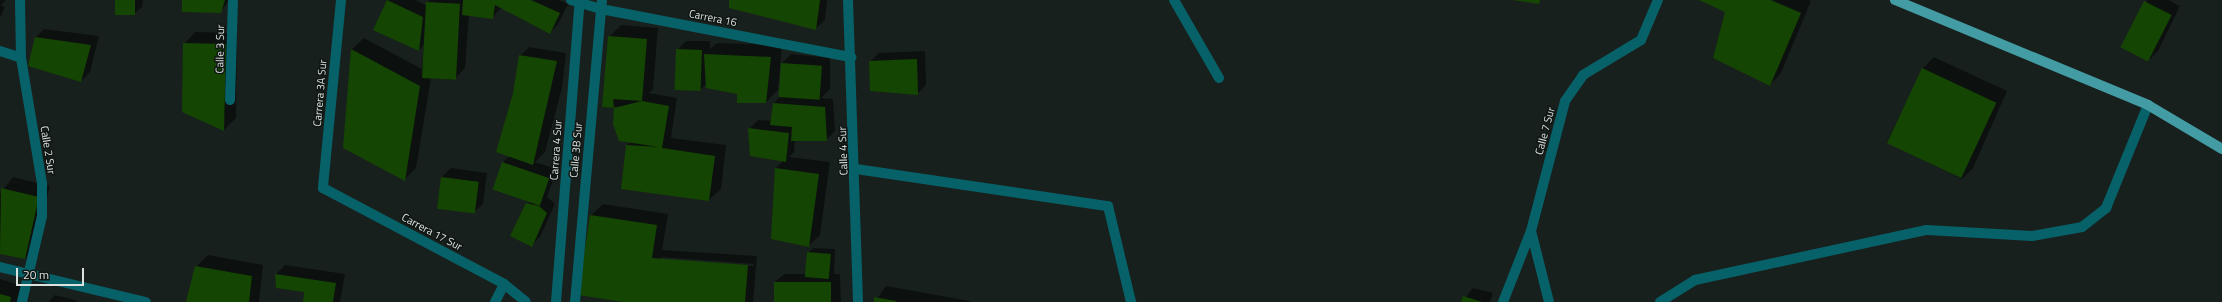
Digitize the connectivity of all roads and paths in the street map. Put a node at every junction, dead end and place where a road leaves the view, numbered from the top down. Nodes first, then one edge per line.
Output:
1 (20, 0) edge
2 (233, 0) edge
3 (341, 0) edge
4 (848, 0) edge
5 (1174, 0) edge
6 (1658, 0) edge
7 (1895, 0) edge
8 (577, 1) edge
9 (602, 5) edge
10 (0, 51) edge
11 (850, 57) junction
12 (21, 58) junction
13 (1219, 78) dead end
14 (230, 100) dead end
15 (2148, 105) junction
16 (2222, 149) edge
17 (856, 169) junction
18 (323, 188) joint
19 (1531, 231) junction
20 (0, 266) edge
21 (29, 273) junction
22 (504, 284) junction
23 (22, 302) edge
24 (146, 302) edge
25 (495, 302) edge
26 (526, 302) edge
27 (556, 302) edge
28 (575, 302) edge
29 (858, 302) edge
30 (1131, 302) edge
31 (1503, 302) edge
32 (1548, 302) edge
33 (1660, 302) edge

1 - 12 street, Calle 2 Sur
2 - 14 street, Calle 3 Sur
3 - 18 street, Carrera 3A Sur
4 - 11 street, Calle 4 Sur
5 - 13 street
6 - 19 street, Calle 7 Sur
7 - 15 main road
8 - 9 street, Carrera 16
8 - 27 street, Carrera 4 Sur
9 - 11 street, Carrera 16
9 - 28 street, Calle 3B Sur
10 - 12 street
11 - 17 street, Calle 4 Sur
12 - 21 street, Calle 2 Sur
15 - 16 main road
15 - 33 street
17 - 29 street, Calle 4 Sur
17 - 30 street
18 - 22 street, Carrera 17 Sur
19 - 31 street, Calle 7 Sur
19 - 32 street
20 - 21 street
21 - 23 street, Calle 2 Sur
21 - 24 street
22 - 25 street
22 - 26 street, Carrera 17 Sur

